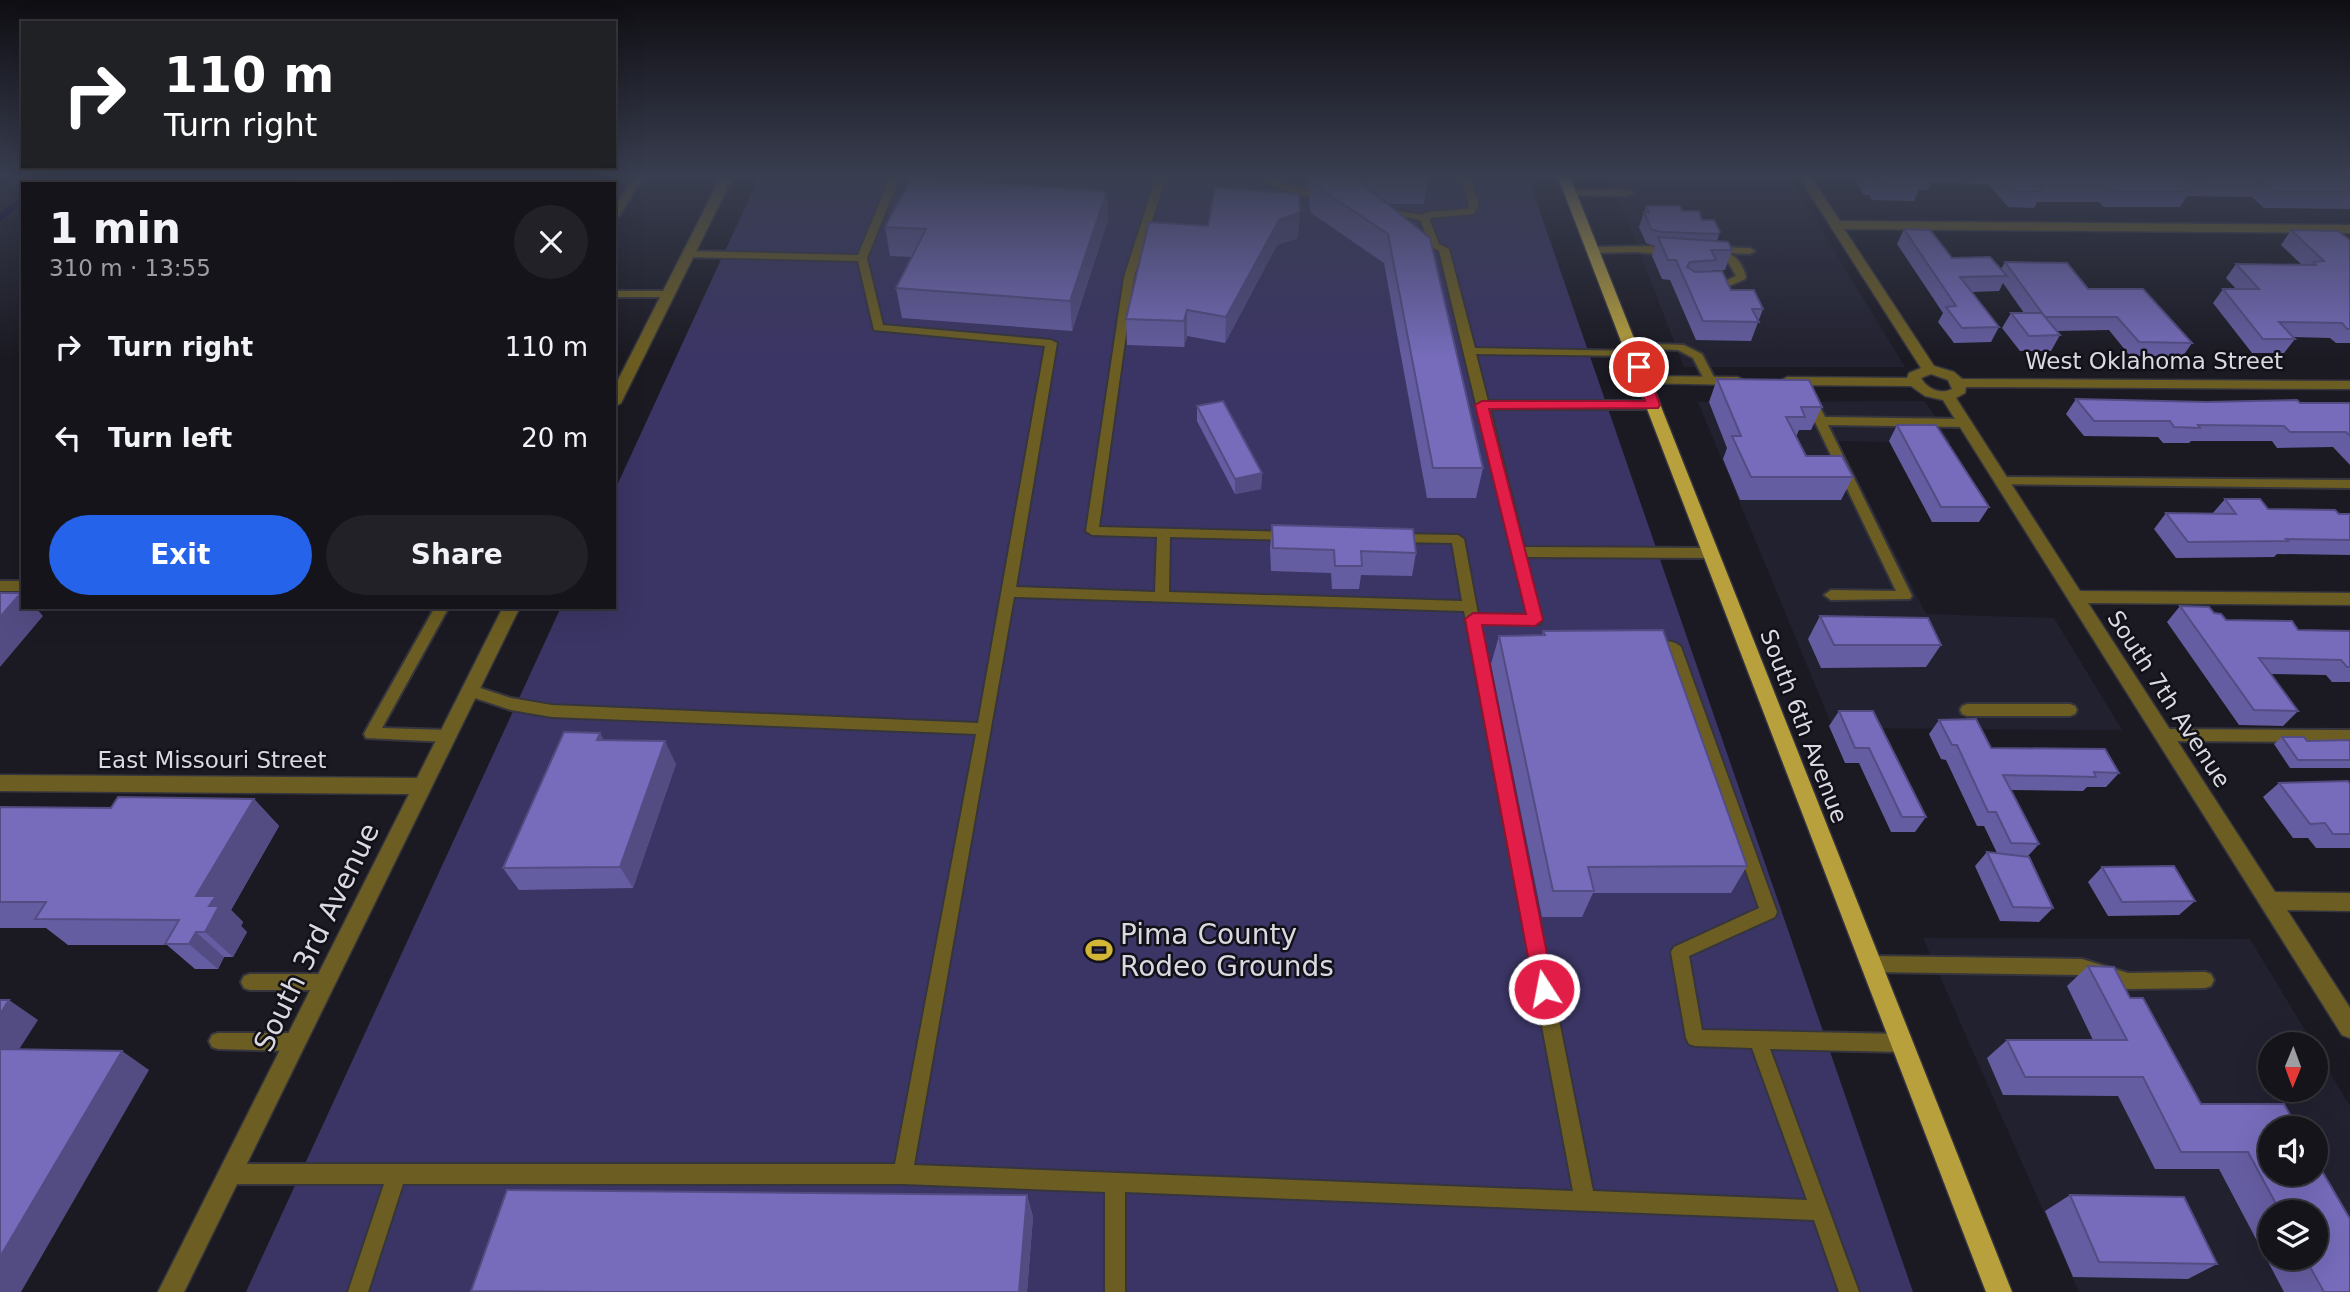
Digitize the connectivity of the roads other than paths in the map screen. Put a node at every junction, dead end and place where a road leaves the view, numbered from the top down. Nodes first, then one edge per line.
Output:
1 (696, 237) edge
2 (870, 237) edge
3 (1142, 237) edge
4 (1432, 237) edge
5 (1587, 237) edge
6 (1844, 237) edge
7 (1592, 250) junction
8 (1693, 251) junction
9 (1750, 251) dead end
10 (688, 254) junction
11 (862, 258) junction
12 (1695, 284) edge
13 (616, 294) edge
14 (669, 294) junction
15 (1632, 350) junction
16 (1470, 351) junction
17 (1929, 370) junction
18 (1644, 380) junction
19 (1710, 381) junction
20 (1749, 381) edge
21 (1775, 381) edge
22 (1801, 382) junction
23 (1915, 382) junction
24 (2350, 386) edge
25 (1953, 389) junction
26 (616, 399) edge
27 (1482, 405) junction
28 (1654, 405) junction
29 (1822, 421) junction
30 (1964, 423) junction
31 (2001, 481) junction
32 (2350, 484) edge
33 (1164, 533) junction
34 (1304, 536) edge
35 (1388, 537) edge
36 (1518, 552) junction
37 (1711, 553) junction
38 (0, 586) edge
39 (21, 586) edge
40 (1008, 592) junction
41 (1831, 595) dead end
42 (1162, 597) junction
43 (2074, 597) junction
44 (2350, 599) edge
45 (441, 609) edge
46 (511, 609) edge
47 (1472, 613) junction
48 (1634, 647) edge
49 (471, 691) junction
50 (1967, 710) dead end
51 (2070, 710) dead end
52 (984, 729) junction
53 (2164, 735) junction
54 (448, 736) junction
55 (2350, 736) edge
56 (0, 783) edge
57 (423, 786) junction
58 (2269, 901) junction
59 (2350, 902) edge
60 (1871, 964) junction
61 (2205, 980) dead end
62 (250, 982) dead end
63 (325, 982) junction
64 (2350, 1028) edge
65 (1758, 1040) junction
66 (218, 1041) dead end
67 (295, 1042) junction
68 (1902, 1043) junction
69 (230, 1174) junction
70 (397, 1174) junction
71 (903, 1174) junction
72 (1115, 1182) junction
73 (1585, 1201) junction
74 (1821, 1210) junction
75 (171, 1292) edge
76 (358, 1292) edge
77 (1115, 1292) edge
78 (1849, 1292) edge
79 (1999, 1292) edge

1 - 10 street
2 - 11 lane
3 - 33 lane
4 - 16 lane
5 - 7 main road, South 6th Avenue
6 - 17 street
7 - 8 lane
7 - 15 main road, South 6th Avenue
8 - 9 lane
8 - 12 lane
10 - 11 lane
10 - 14 street
11 - 40 lane
13 - 14 lane
14 - 26 street
15 - 16 lane
15 - 18 main road, South 6th Avenue
15 - 19 lane
16 - 27 lane
17 - 23 street
17 - 25 street
18 - 19 street
18 - 28 main road, South 6th Avenue
19 - 20 street
21 - 22 street
22 - 23 street
22 - 29 lane
23 - 25 street
24 - 25 street, West Oklahoma Street
25 - 30 street, South 7th Avenue
27 - 28 lane
27 - 36 lane
28 - 37 main road, South 6th Avenue
29 - 30 lane
29 - 41 lane
30 - 31 street, South 7th Avenue
31 - 32 lane
31 - 43 street, South 7th Avenue
33 - 34 lane
33 - 42 lane
35 - 47 lane
36 - 37 lane
36 - 47 lane
37 - 60 main road, South 6th Avenue
38 - 39 lane
40 - 42 lane
40 - 52 lane
42 - 47 lane
43 - 44 street
43 - 53 street, South 7th Avenue
45 - 54 lane
46 - 49 street, South 3rd Avenue
47 - 73 lane
48 - 65 lane
49 - 52 lane
49 - 54 street, South 3rd Avenue
50 - 51 lane
52 - 71 lane
53 - 55 lane
53 - 58 street, South 7th Avenue
54 - 57 street, South 3rd Avenue
56 - 57 street, East Missouri Street
57 - 63 street, South 3rd Avenue
58 - 59 street
58 - 64 street, South 7th Avenue
60 - 61 lane
60 - 68 main road, South 6th Avenue
62 - 63 lane
63 - 67 street, South 3rd Avenue
65 - 68 lane
65 - 74 lane
66 - 67 lane
67 - 69 street, South 3rd Avenue
68 - 79 main road, South 6th Avenue
69 - 70 lane
69 - 75 street, South 3rd Avenue
70 - 71 lane
70 - 76 lane
71 - 72 lane
72 - 73 lane
72 - 77 lane
73 - 74 lane
74 - 78 lane

